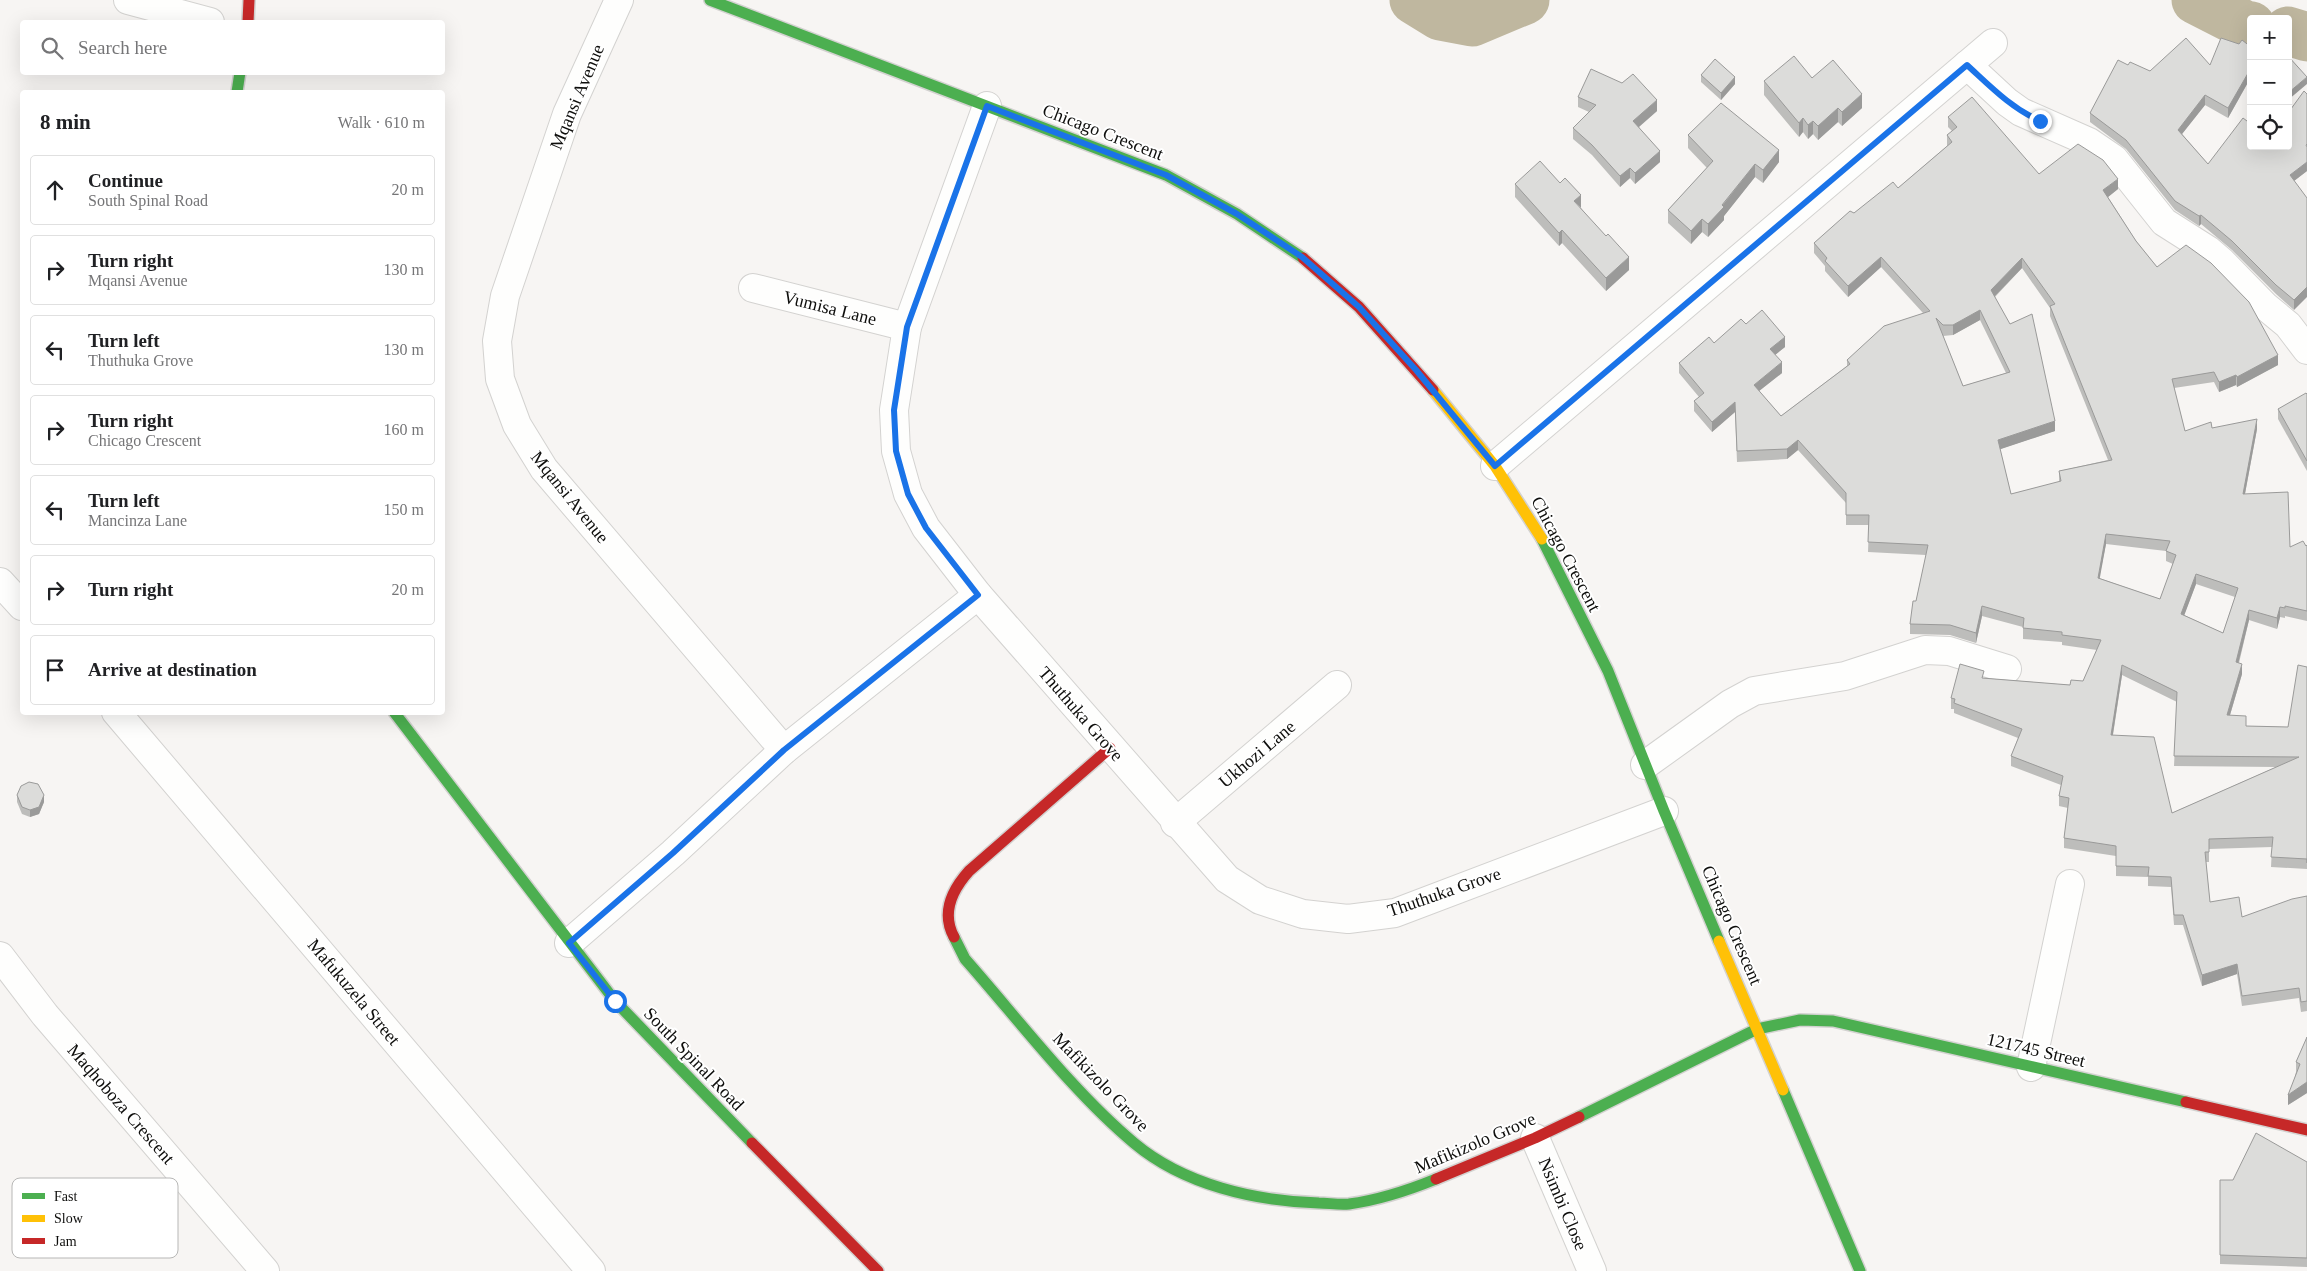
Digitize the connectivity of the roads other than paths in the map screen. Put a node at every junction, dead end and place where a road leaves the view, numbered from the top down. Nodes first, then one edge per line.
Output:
1 (128, 0) edge
2 (249, 0) edge
3 (619, 0) edge
4 (710, 0) edge
5 (203, 20) edge
6 (248, 20) edge
7 (1993, 43) dead end
8 (1967, 65) junction
9 (240, 75) edge
10 (237, 90) edge
11 (987, 106) junction
12 (753, 288) dead end
13 (907, 327) junction
14 (2307, 350) edge
15 (1495, 466) junction
16 (0, 582) edge
17 (978, 595) junction
18 (20, 604) edge
19 (2007, 669) dead end
20 (1337, 684) dead end
21 (119, 715) edge
22 (396, 715) edge
23 (1110, 748) junction
24 (784, 750) junction
25 (1645, 765) junction
26 (1664, 811) junction
27 (1176, 822) junction
28 (2070, 884) dead end
29 (569, 943) junction
30 (0, 956) edge
31 (1757, 1029) junction
32 (2031, 1067) junction
33 (2307, 1130) edge
34 (1535, 1138) junction
35 (265, 1271) edge
36 (591, 1271) edge
37 (878, 1271) edge
38 (1592, 1271) edge
39 (1860, 1271) edge

1 - 5 street
2 - 6 street
3 - 24 street, Mqansi Avenue
4 - 11 street, Chicago Crescent
7 - 8 street
8 - 14 street
8 - 15 street
9 - 10 street
11 - 13 street, Thuthuka Grove
11 - 15 street, Chicago Crescent
12 - 13 street, Vumisa Lane
13 - 17 street, Thuthuka Grove
15 - 25 street, Chicago Crescent
16 - 18 street
17 - 23 street, Thuthuka Grove
17 - 24 street
19 - 25 street
20 - 27 street, Ukhozi Lane
21 - 36 street, Mafukuzela Street
22 - 29 street, South Spinal Road
23 - 27 street, Thuthuka Grove
23 - 34 street, Mafikizolo Grove
24 - 29 street
25 - 26 street, Chicago Crescent
26 - 27 street, Thuthuka Grove
26 - 31 street, Chicago Crescent
28 - 32 street
29 - 37 street, South Spinal Road
30 - 35 street, Maqhoboza Crescent
31 - 32 street, 121745 Street
31 - 34 street, Mafikizolo Grove
31 - 39 street, Chicago Crescent
32 - 33 street, 121745 Street
34 - 38 street, Nsimbi Close

